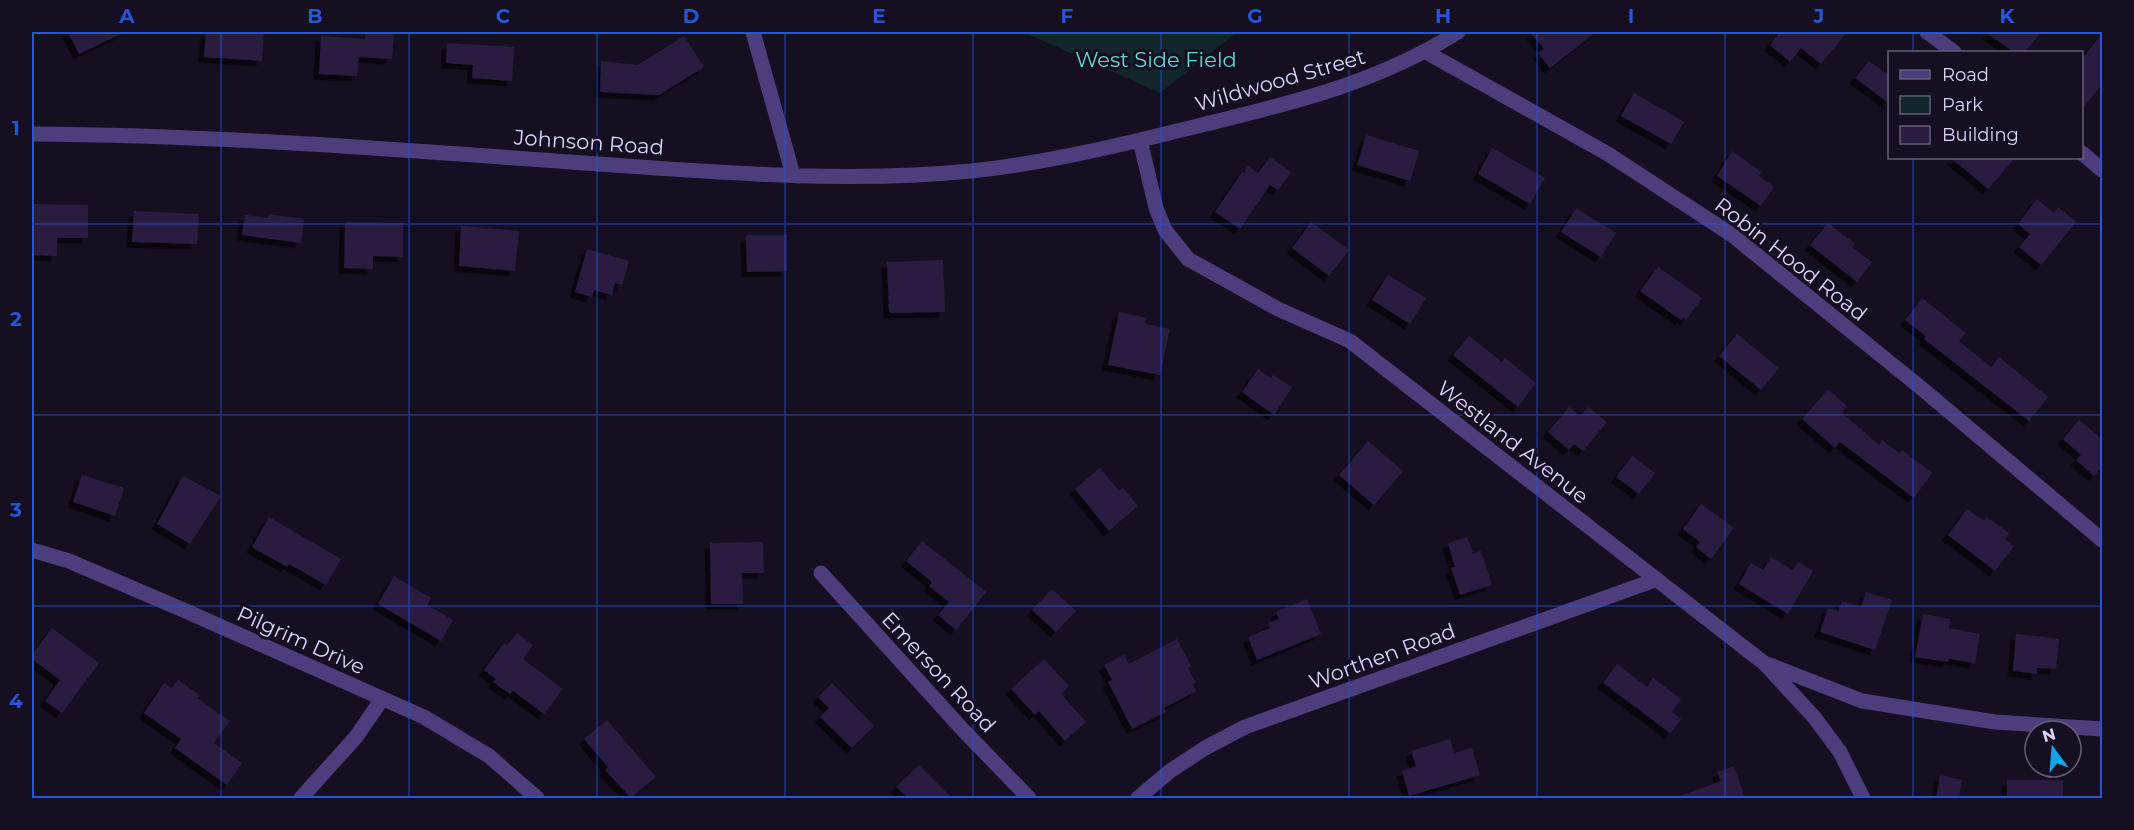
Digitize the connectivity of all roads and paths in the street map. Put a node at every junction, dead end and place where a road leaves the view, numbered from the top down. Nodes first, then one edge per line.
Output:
1 (753, 32) edge
2 (1458, 32) edge
3 (1927, 32) edge
4 (1953, 51) edge
5 (1426, 52) junction
6 (32, 134) edge
7 (1140, 140) junction
8 (2083, 154) edge
9 (2103, 170) edge
10 (793, 176) junction
11 (2103, 540) edge
12 (32, 550) edge
13 (821, 573) dead end
14 (1655, 580) junction
15 (1764, 663) junction
16 (382, 699) junction
17 (2103, 729) edge
18 (301, 798) edge
19 (537, 798) edge
20 (1029, 798) edge
21 (1138, 798) edge
22 (1863, 798) edge

1 - 10 street
2 - 5 street, Wildwood Street
3 - 4 street
5 - 7 street, Wildwood Street
5 - 11 street, Robin Hood Road
6 - 10 street, Johnson Road
7 - 10 street, Johnson Road
7 - 14 street, Westland Avenue
8 - 9 street
12 - 16 street, Pilgrim Drive
13 - 20 street, Emerson Road
14 - 15 street, Westland Avenue
14 - 21 street, Worthen Road
15 - 17 street
15 - 22 street, Westland Avenue
16 - 18 street
16 - 19 street, Pilgrim Drive

